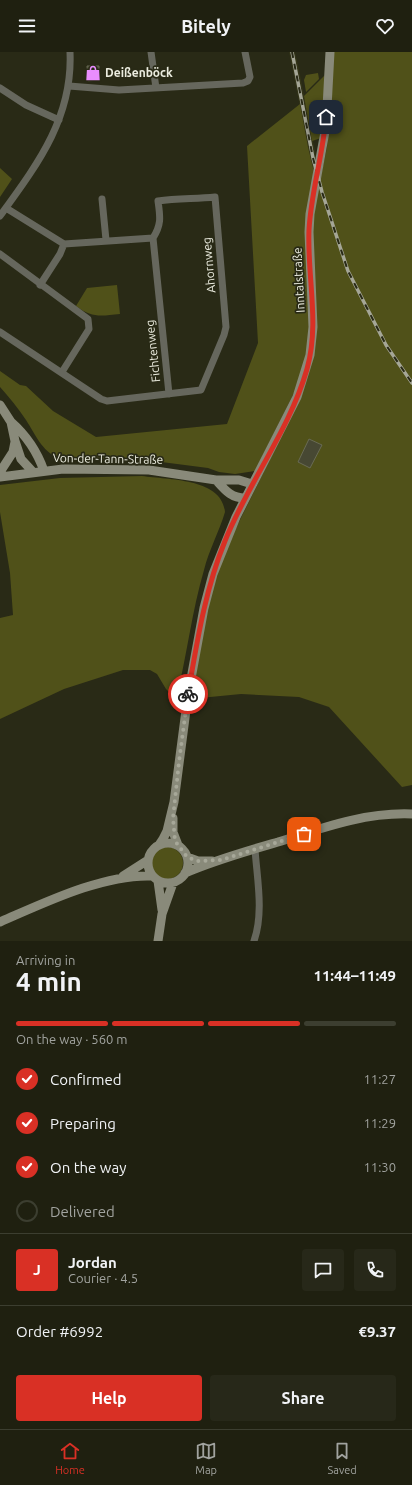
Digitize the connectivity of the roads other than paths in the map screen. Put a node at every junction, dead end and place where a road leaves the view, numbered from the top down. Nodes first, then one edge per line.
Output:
1 (70, 52) edge
2 (151, 52) edge
3 (245, 52) edge
4 (330, 52) edge
5 (69, 86) junction
6 (0, 88) edge
7 (156, 88) junction
8 (59, 120) junction
9 (102, 199) dead end
10 (6, 208) junction
11 (0, 216) edge
12 (153, 238) junction
13 (106, 240) junction
14 (64, 244) junction
15 (0, 254) edge
16 (40, 285) junction
17 (0, 332) edge
18 (62, 372) junction
19 (169, 394) junction
20 (0, 405) edge
21 (11, 422) junction
22 (15, 441) junction
23 (44, 471) junction
24 (0, 472) edge
25 (33, 472) junction
26 (0, 477) edge
27 (216, 480) junction
28 (252, 484) junction
29 (228, 494) junction
30 (245, 498) junction
31 (236, 517) junction
32 (174, 802) junction
33 (412, 814) edge
34 (159, 845) junction
35 (178, 845) junction
36 (255, 849) junction
37 (187, 857) junction
38 (148, 860) junction
39 (221, 860) junction
40 (185, 873) junction
41 (120, 878) junction
42 (155, 878) junction
43 (173, 883) junction
44 (162, 914) junction
45 (0, 922) edge
46 (158, 941) edge
47 (254, 941) edge

1 - 5 street
2 - 7 street
3 - 7 street
4 - 28 main road, Inntalstraße
5 - 7 street
5 - 8 street
6 - 8 street
8 - 10 street
9 - 13 street
10 - 11 street
10 - 14 street
12 - 13 street
12 - 19 street, Fichtenweg
12 - 19 street, Ahornweg
13 - 14 street
14 - 16 street
15 - 16 street
16 - 18 street
17 - 18 street, Fichtenweg
18 - 19 street, Fichtenweg
20 - 21 main road
21 - 22 main road
21 - 23 main road
22 - 24 main road
22 - 25 main road
23 - 25 main road, Von-der-Tann-Straße
23 - 27 main road, Von-der-Tann-Straße
25 - 26 main road, Von-der-Tann-Straße
27 - 28 main road, Von-der-Tann-Straße
27 - 29 main road
28 - 30 main road, Inntalstraße
29 - 30 main road
29 - 31 main road
30 - 31 main road, Inntalstraße
31 - 32 main road, Inntalstraße
32 - 34 main road
32 - 35 main road
33 - 36 main road
34 - 35 main road
34 - 38 main road
35 - 37 main road
36 - 39 main road
36 - 47 street
37 - 39 main road
37 - 40 main road
38 - 41 main road
38 - 42 main road
39 - 40 main road
40 - 43 main road
41 - 42 main road
41 - 45 main road
42 - 43 main road
42 - 44 main road
43 - 44 main road
44 - 46 main road

